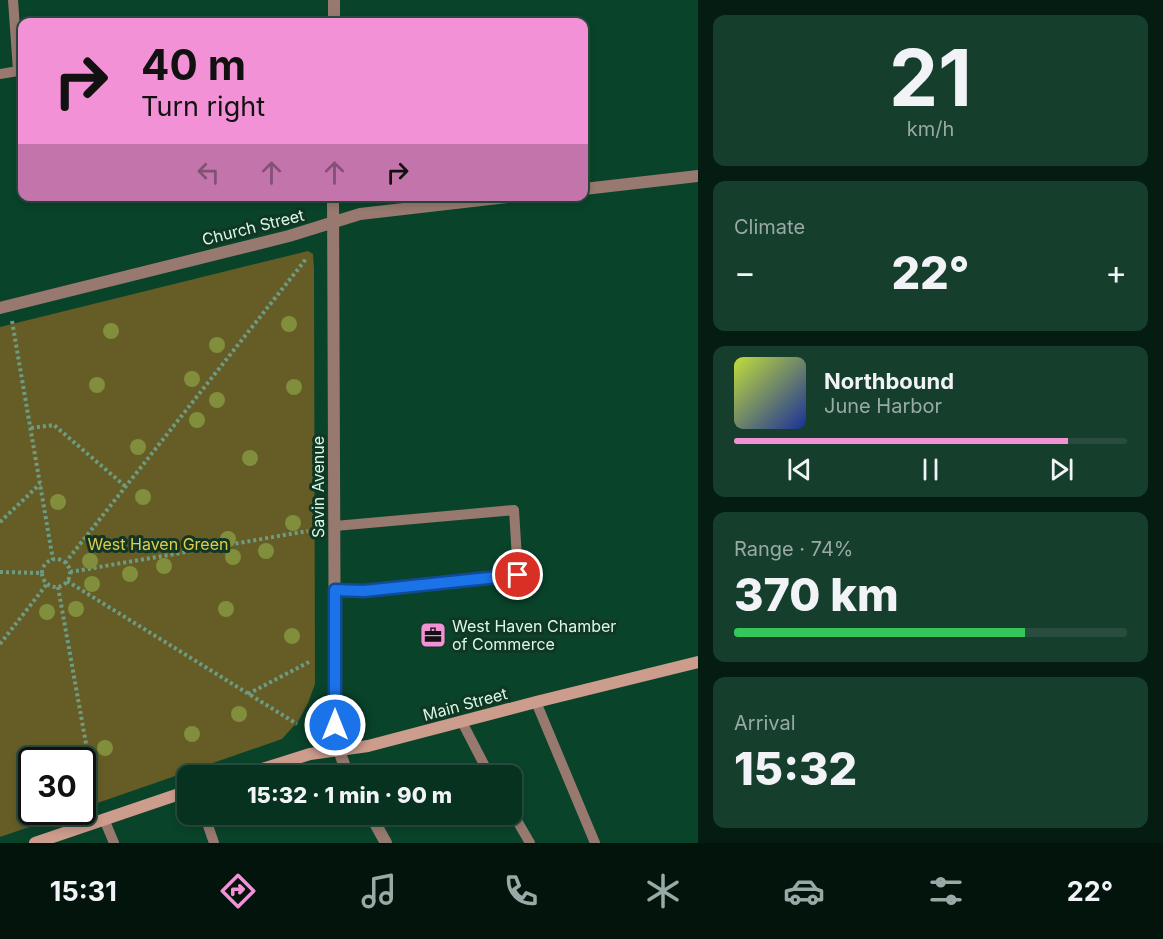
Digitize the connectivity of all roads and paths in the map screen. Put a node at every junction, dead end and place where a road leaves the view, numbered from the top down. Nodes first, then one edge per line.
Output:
1 (13, 0) edge
2 (334, 0) edge
3 (334, 18) edge
4 (0, 74) edge
5 (698, 176) edge
6 (588, 189) edge
7 (333, 201) edge
8 (474, 201) edge
9 (333, 223) junction
10 (306, 259) dead end
11 (5, 307) edge
12 (31, 428) junction
13 (40, 483) junction
14 (125, 486) junction
15 (0, 522) edge
16 (334, 526) junction
17 (308, 531) dead end
18 (53, 560) junction
19 (65, 562) junction
20 (0, 572) edge
21 (69, 572) junction
22 (42, 573) junction
23 (67, 581) junction
24 (47, 584) junction
25 (58, 587) junction
26 (335, 590) junction
27 (0, 644) edge
28 (698, 662) edge
29 (309, 663) dead end
30 (247, 694) junction
31 (536, 702) junction
32 (462, 722) junction
33 (297, 724) dead end
34 (86, 747) edge
35 (339, 750) junction
36 (275, 765) edge
37 (344, 765) edge
38 (484, 765) edge
39 (177, 795) edge
40 (104, 819) junction
41 (208, 825) edge
42 (376, 825) edge
43 (520, 825) edge
44 (65, 838) edge
45 (35, 843) edge
46 (114, 843) edge
47 (214, 843) edge
48 (386, 843) edge
49 (530, 843) edge
50 (595, 843) edge

1 - 4 lane
2 - 3 street
5 - 6 street
7 - 9 street, Savin Avenue
8 - 9 street, Church Street
9 - 11 street, Church Street
9 - 16 street, Savin Avenue
10 - 14 path
11 - 12 path
12 - 13 path
12 - 14 path
13 - 15 path
13 - 18 path
14 - 19 path
16 - 26 street, Savin Avenue
16 - 26 lane
17 - 21 path
18 - 19 path
18 - 22 path
19 - 21 path
20 - 22 path
21 - 23 path
22 - 24 path
23 - 25 path
23 - 30 path
24 - 25 path
24 - 27 path
25 - 34 path
26 - 35 street, Savin Avenue
28 - 31 main road, Main Street
29 - 30 path
30 - 33 path
31 - 32 main road, Main Street
31 - 50 lane
32 - 35 main road, Main Street
32 - 38 lane
35 - 36 main road, Main Street
35 - 37 street, Savin Avenue
39 - 40 main road
40 - 44 main road
40 - 46 lane
41 - 47 lane
42 - 48 street
43 - 49 lane
44 - 45 main road

